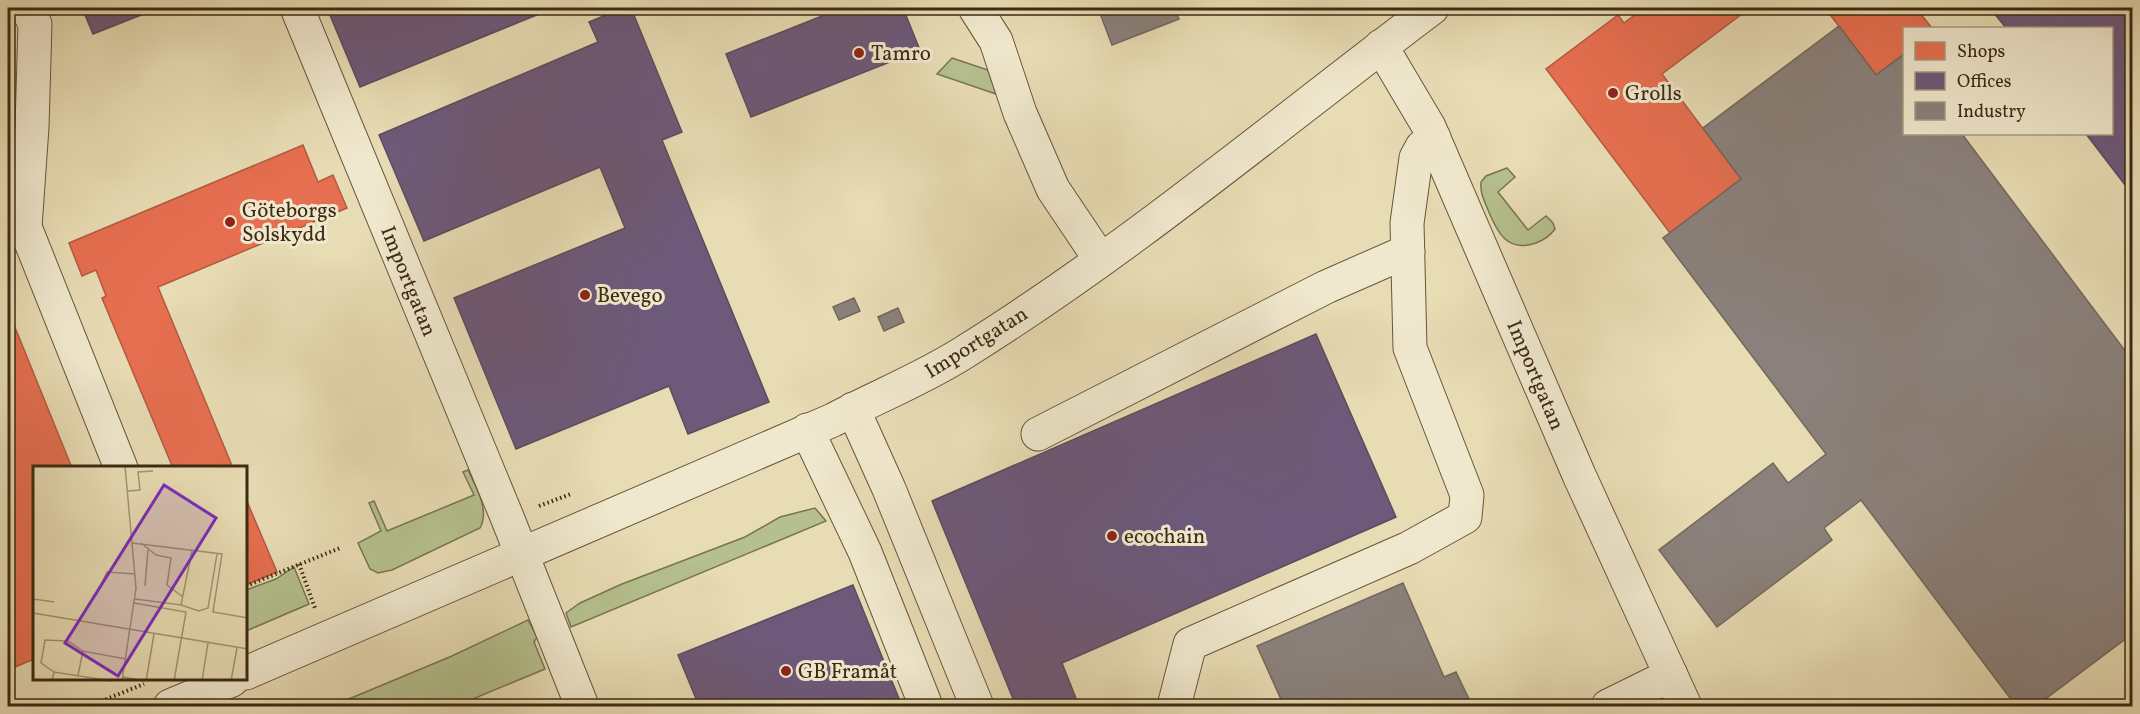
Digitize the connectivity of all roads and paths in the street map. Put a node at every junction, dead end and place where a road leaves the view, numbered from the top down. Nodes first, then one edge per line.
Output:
1 (27, 8) edge
2 (297, 8) edge
3 (975, 8) edge
4 (1432, 8) edge
5 (1381, 46) junction
6 (1434, 138) junction
7 (16, 230) edge
8 (1408, 251) junction
9 (1100, 259) junction
10 (853, 410) junction
11 (807, 430) junction
12 (1038, 434) dead end
13 (120, 466) edge
14 (577, 491) dead end
15 (507, 518) junction
16 (340, 548) dead end
17 (522, 554) junction
18 (299, 564) junction
19 (248, 585) edge
20 (316, 611) dead end
21 (248, 672) edge
22 (1671, 675) junction
23 (152, 681) edge
24 (216, 683) edge
25 (89, 706) edge
26 (170, 706) edge
27 (582, 706) edge
28 (926, 706) edge
29 (977, 706) edge
30 (1174, 706) edge
31 (1608, 706) edge
32 (1685, 706) edge

1 - 7 street
2 - 15 street, Importgatan
3 - 9 street
4 - 5 street, Importgatan
5 - 6 street, Importgatan
5 - 9 street, Importgatan
6 - 8 street
6 - 22 street, Importgatan
7 - 13 street
8 - 12 street
8 - 30 street
9 - 10 street, Importgatan
10 - 11 street, Importgatan
10 - 29 street
11 - 17 street, Importgatan
11 - 28 street
14 - 15 path
15 - 17 street, Importgatan
16 - 18 path
17 - 21 street, Importgatan
17 - 27 street
18 - 19 path
18 - 20 path
22 - 31 street
22 - 32 street, Importgatan
23 - 25 path
24 - 26 street

